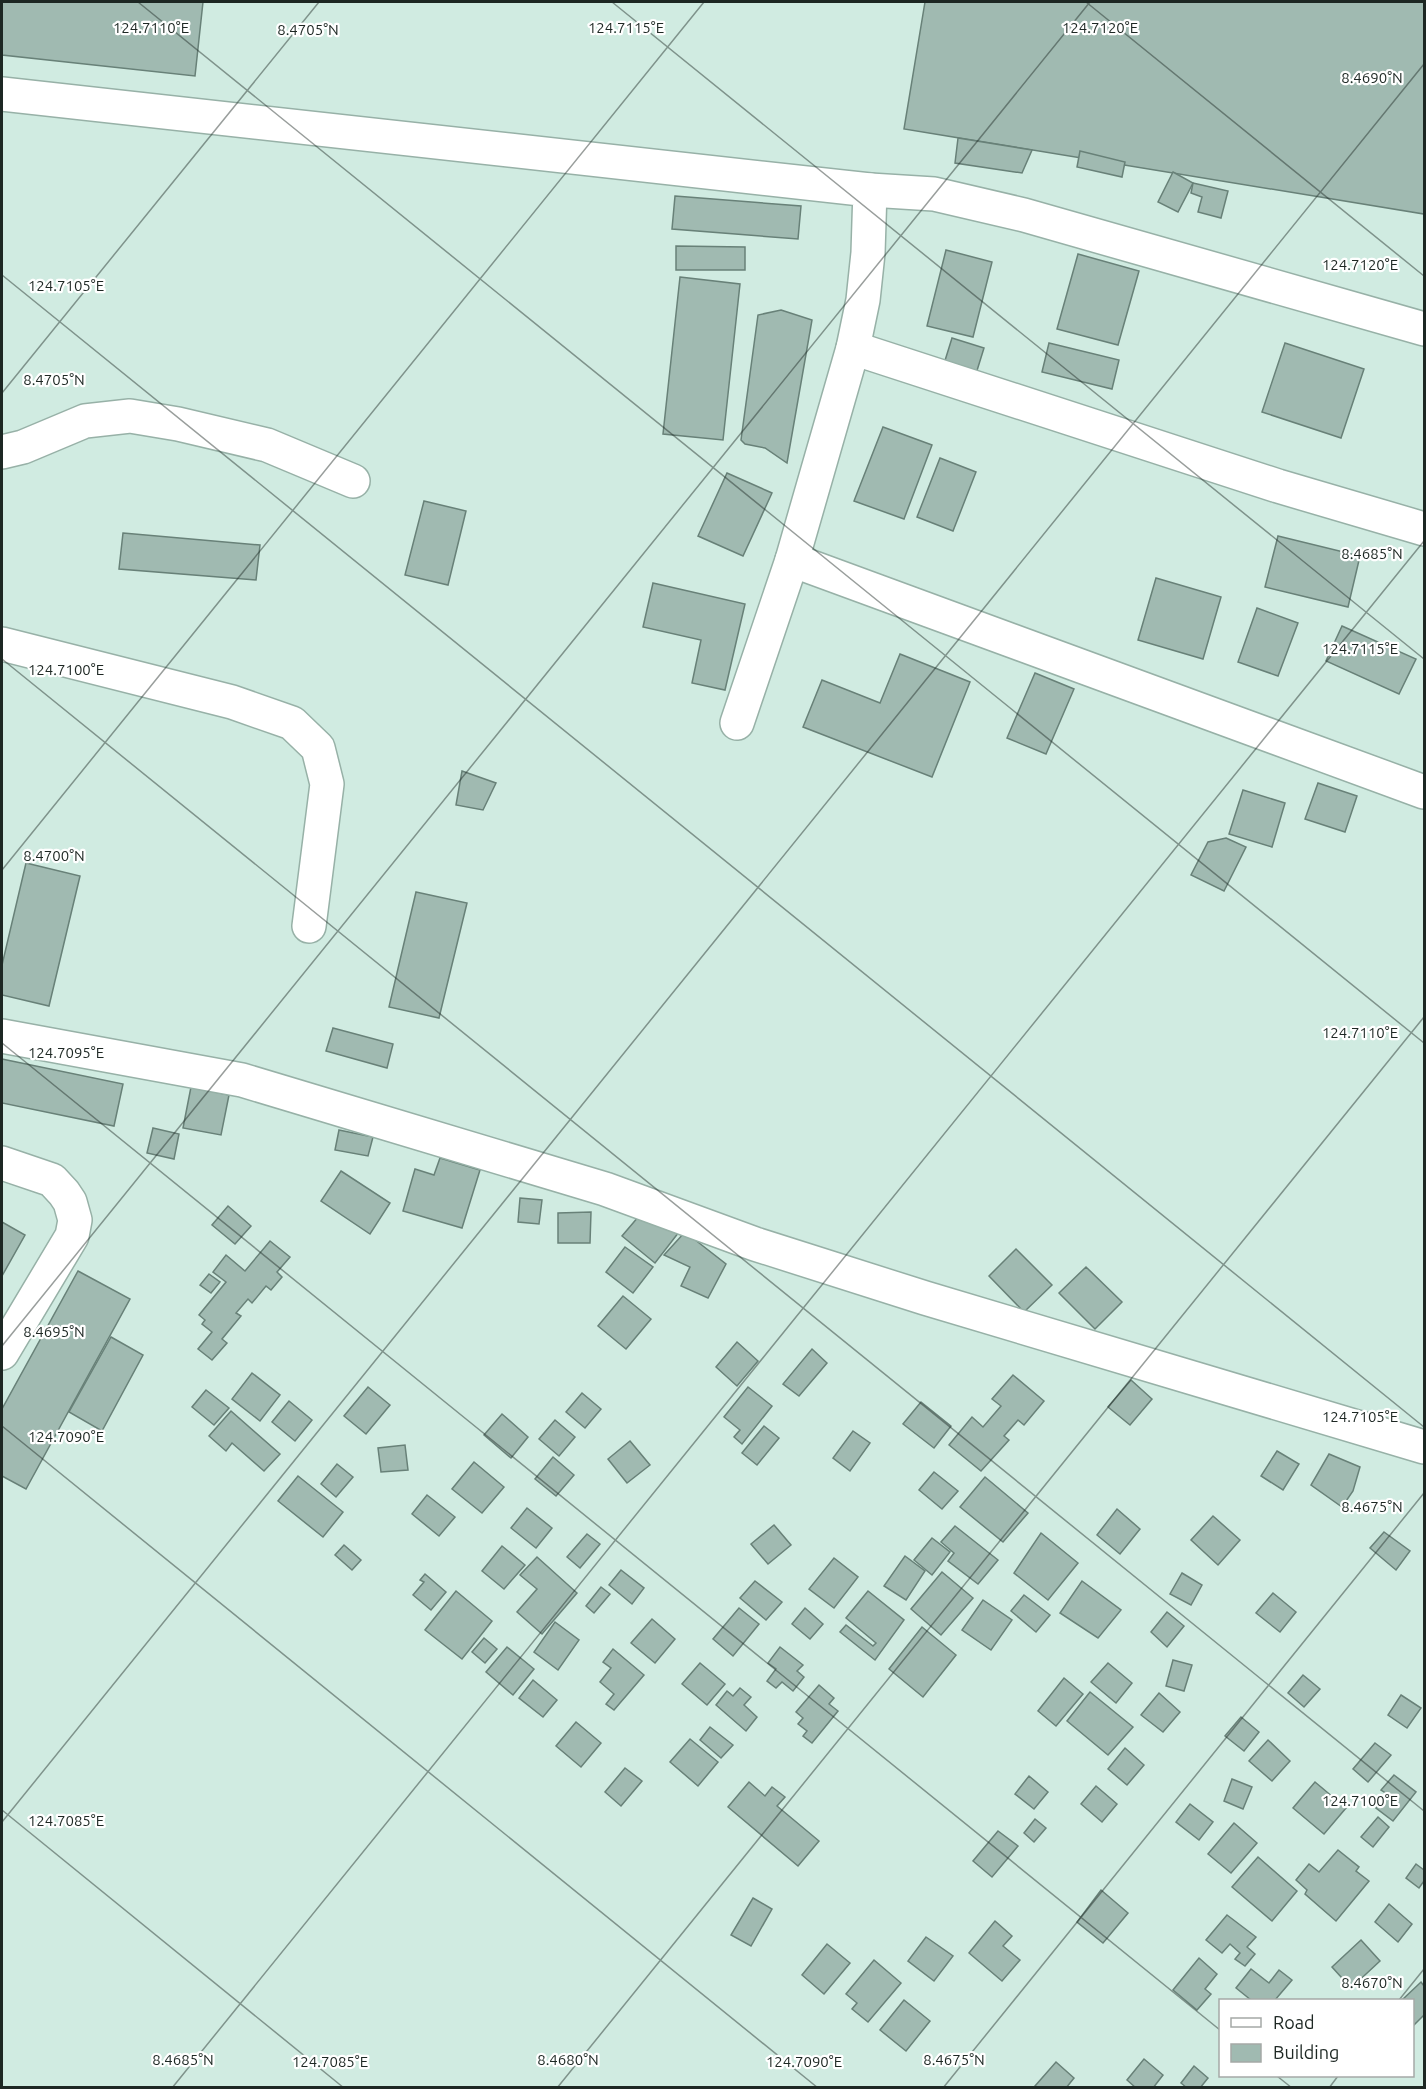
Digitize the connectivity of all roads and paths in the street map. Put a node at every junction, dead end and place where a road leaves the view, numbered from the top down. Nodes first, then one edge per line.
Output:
1 (2, 94) edge
2 (870, 190) junction
3 (1425, 329) edge
4 (853, 348) junction
5 (2, 452) edge
6 (352, 481) dead end
7 (1425, 529) edge
8 (792, 560) junction
9 (2, 644) edge
10 (737, 723) dead end
11 (1425, 792) edge
12 (309, 926) dead end
13 (2, 1036) edge
14 (2, 1163) edge
15 (2, 1353) edge
16 (1425, 1448) edge

1 - 2 street
2 - 3 street
2 - 4 street
4 - 7 street
4 - 8 street
5 - 6 street
8 - 10 street
8 - 11 street
9 - 12 street
13 - 16 street
14 - 15 street

